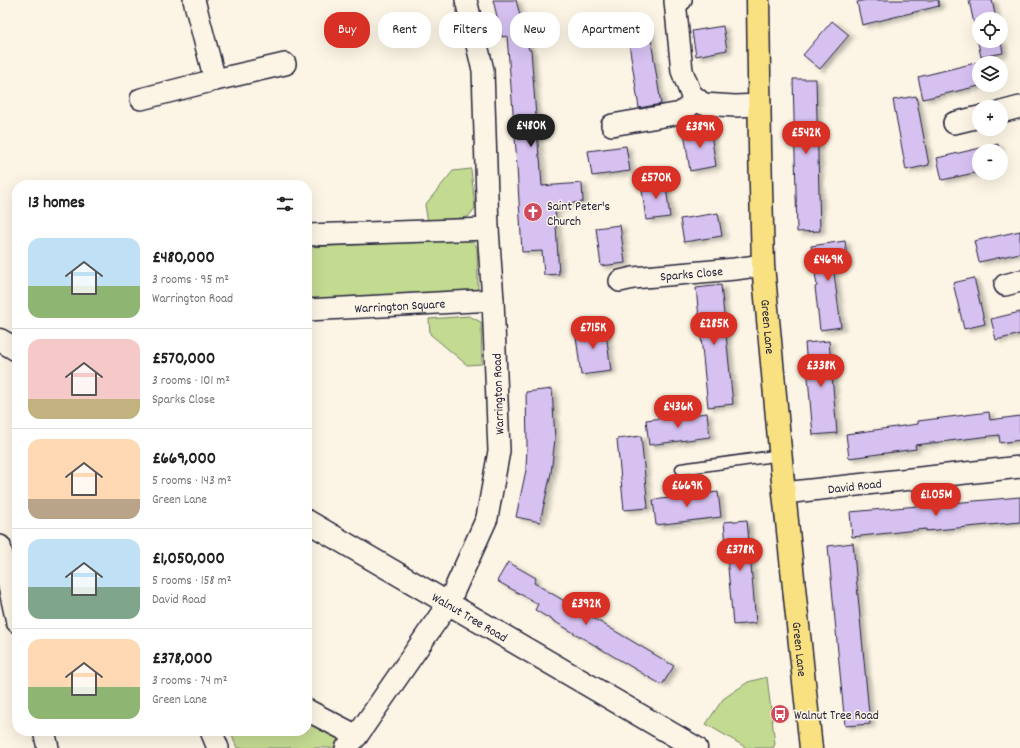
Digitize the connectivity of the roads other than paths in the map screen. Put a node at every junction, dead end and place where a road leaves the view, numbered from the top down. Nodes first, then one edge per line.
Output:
1 (194, 0) edge
2 (466, 0) edge
3 (758, 0) edge
4 (672, 1) edge
5 (285, 64) dead end
6 (215, 80) junction
7 (141, 99) dead end
8 (697, 100) junction
9 (760, 105) junction
10 (1020, 107) edge
11 (1008, 110) edge
12 (972, 119) edge
13 (954, 123) dead end
14 (612, 125) dead end
15 (488, 229) junction
16 (312, 235) edge
17 (763, 265) junction
18 (620, 281) dead end
19 (493, 300) junction
20 (312, 310) edge
21 (0, 340) edge
22 (12, 347) edge
23 (781, 456) junction
24 (1020, 467) edge
25 (681, 469) dead end
26 (784, 494) junction
27 (312, 524) edge
28 (0, 546) edge
29 (12, 600) edge
30 (448, 604) junction
31 (312, 714) edge
32 (45, 736) edge
33 (213, 736) edge
34 (351, 742) edge
35 (48, 748) edge
36 (218, 748) edge
37 (696, 748) edge
38 (811, 748) edge

1 - 6 street
2 - 15 street, Warrington Road
3 - 9 main road, Green Lane
4 - 8 street
5 - 6 street
6 - 7 street
8 - 9 street
8 - 14 street
9 - 17 main road, Green Lane
10 - 11 street
12 - 13 street
15 - 16 street
15 - 19 street, Warrington Road
17 - 18 street, Sparks Close
17 - 23 main road, Green Lane
19 - 20 street, Warrington Square
19 - 30 street, Warrington Road
21 - 22 street
23 - 25 lane
23 - 26 main road, Green Lane
24 - 26 street, David Road
26 - 38 main road, Green Lane
27 - 30 street, Walnut Tree Road
28 - 29 street
30 - 34 street, Warrington Road
30 - 37 street, Walnut Tree Road
31 - 34 street
32 - 35 street
33 - 36 street

